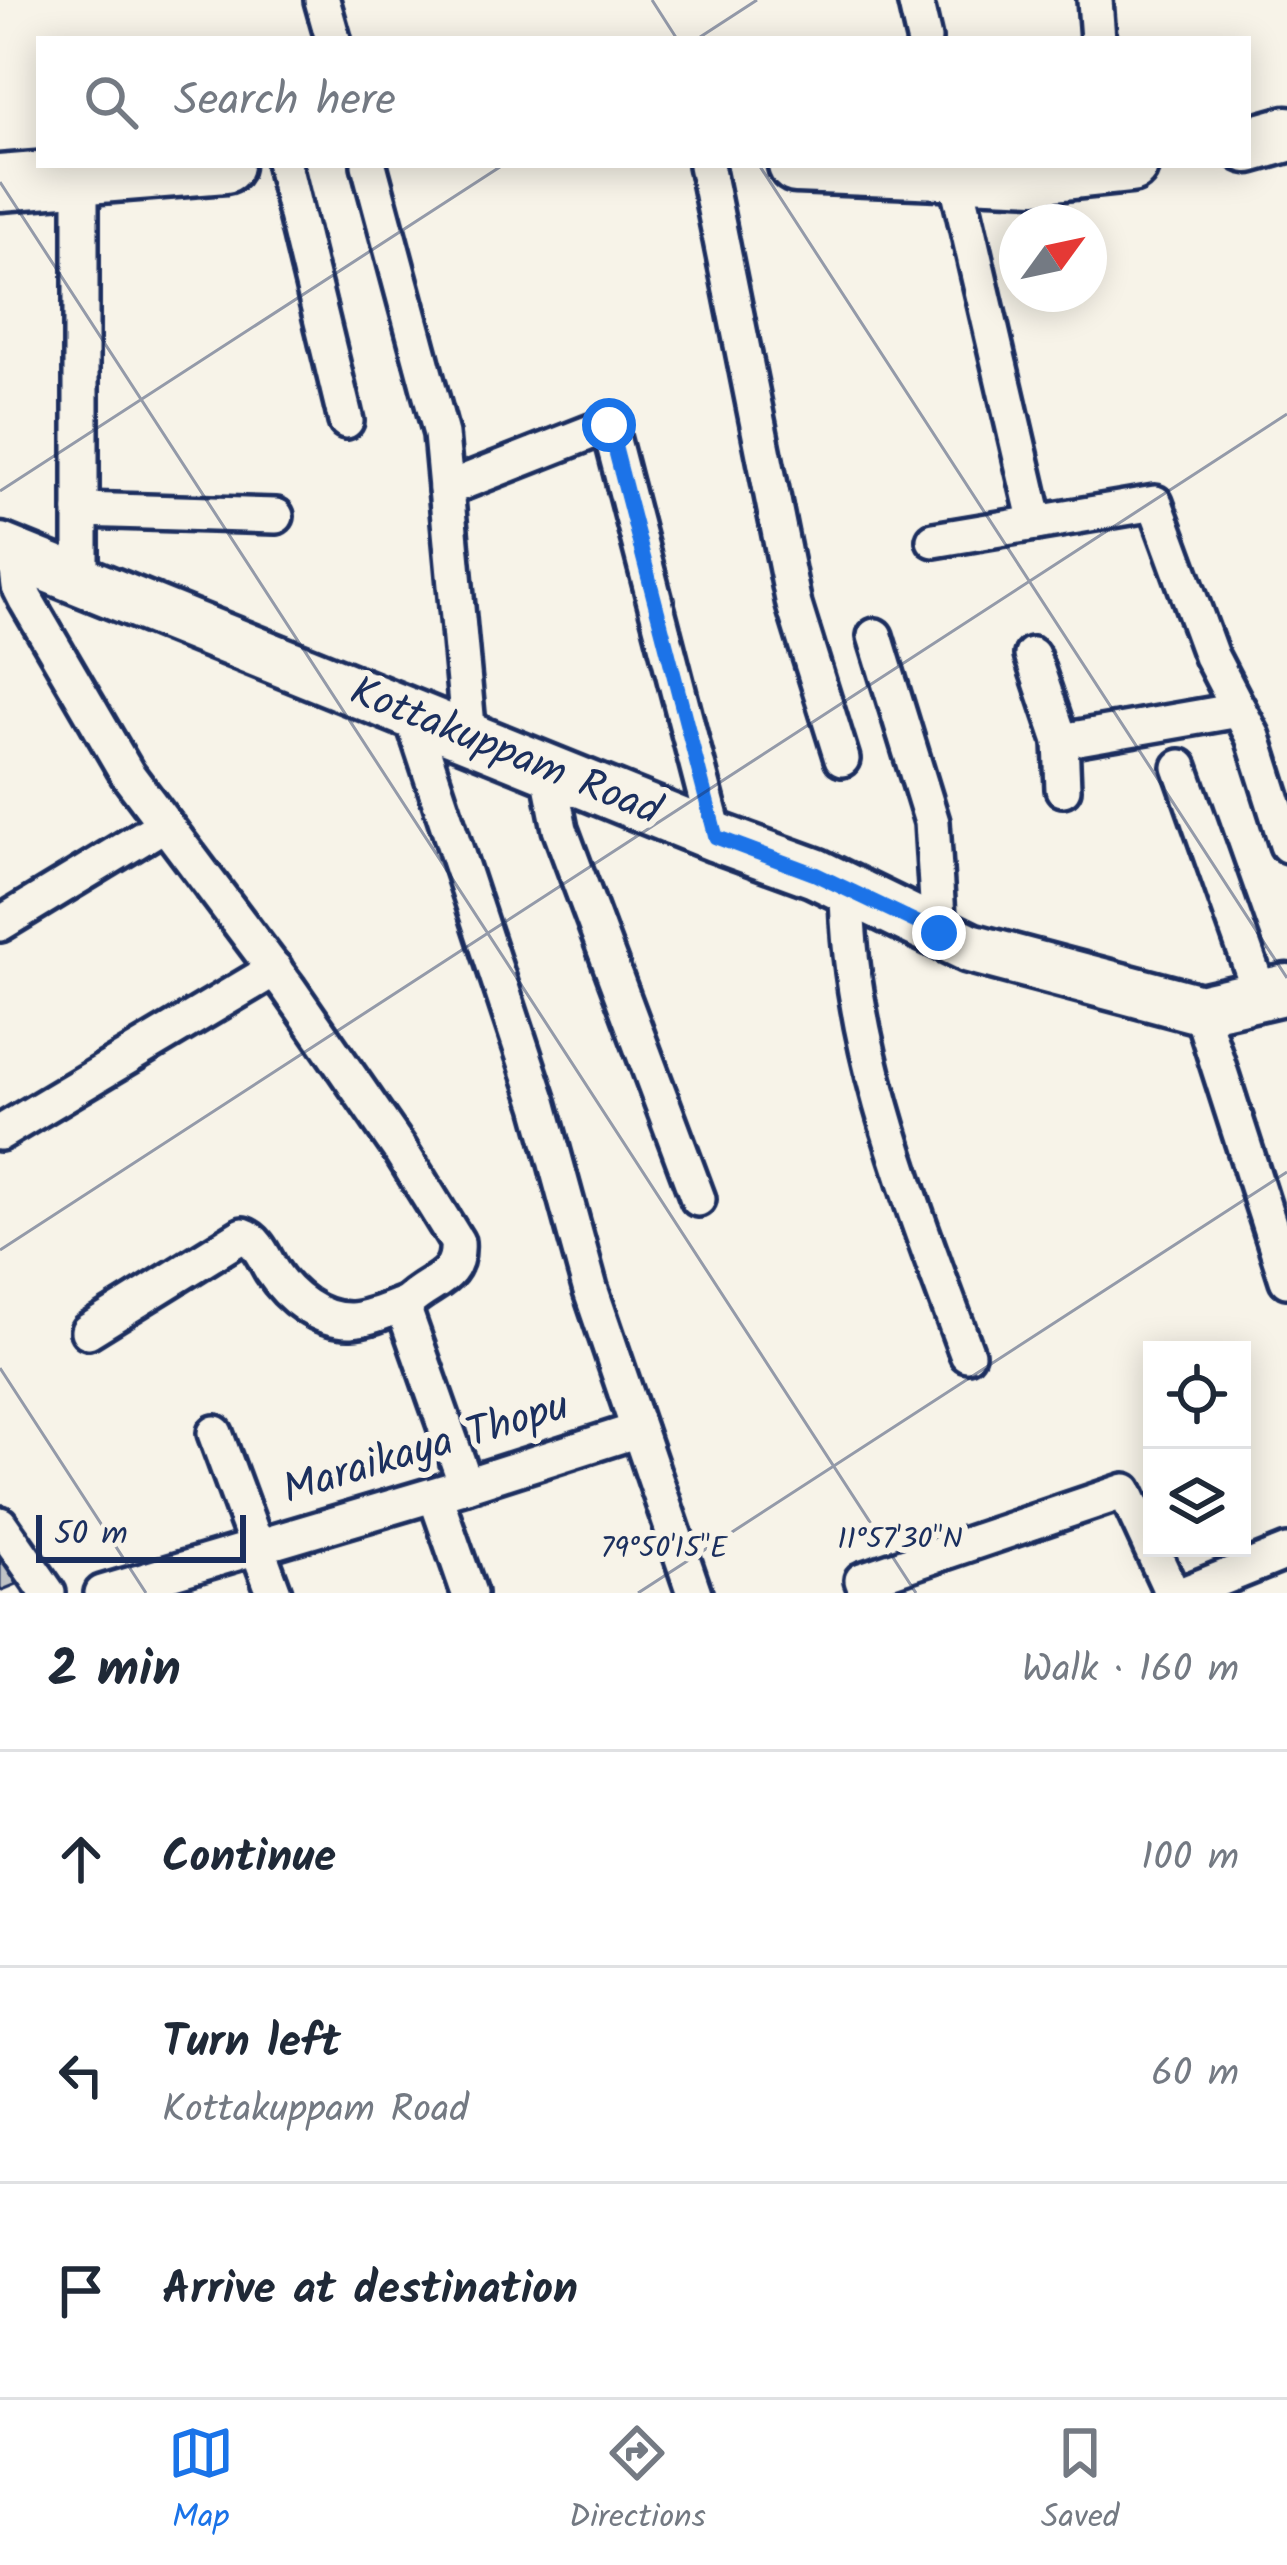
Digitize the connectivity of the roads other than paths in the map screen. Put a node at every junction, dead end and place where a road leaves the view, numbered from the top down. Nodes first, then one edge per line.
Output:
1 (322, 0) edge
2 (915, 0) edge
3 (1095, 0) edge
4 (332, 36) edge
5 (923, 36) edge
6 (1098, 36) edge
7 (1287, 134) edge
8 (1251, 144) edge
9 (186, 168) edge
10 (285, 168) edge
11 (370, 168) edge
12 (707, 168) edge
13 (953, 168) edge
14 (1097, 168) edge
15 (81, 176) junction
16 (0, 183) edge
17 (346, 421) dead end
18 (446, 489) junction
19 (81, 510) junction
20 (276, 516) dead end
21 (1036, 524) junction
22 (934, 541) dead end
23 (9, 572) edge
24 (81, 581) junction
25 (875, 636) dead end
26 (1032, 655) dead end
27 (1239, 710) junction
28 (411, 714) junction
29 (469, 737) junction
30 (1061, 741) junction
31 (842, 760) dead end
32 (1180, 767) dead end
33 (548, 770) junction
34 (1063, 789) dead end
35 (164, 824) junction
36 (716, 837) junction
37 (1287, 845) edge
38 (847, 889) junction
39 (0, 924) edge
40 (939, 933) junction
41 (275, 970) junction
42 (1274, 993) edge
43 (1200, 1010) junction
44 (0, 1133) edge
45 (698, 1199) dead end
46 (1287, 1280) edge
47 (406, 1303) junction
48 (88, 1331) dead end
49 (967, 1354) dead end
50 (638, 1430) junction
51 (214, 1433) dead end
52 (450, 1490) junction
53 (0, 1524) edge
54 (258, 1547) junction
55 (1287, 1552) edge
56 (48, 1593) edge
57 (102, 1593) edge
58 (274, 1593) edge
59 (470, 1593) edge
60 (694, 1593) edge
61 (866, 1593) edge
62 (1172, 1593) edge
63 (1185, 1593) edge

1 - 4 street
2 - 5 street
3 - 6 street
7 - 8 main road
9 - 15 main road
10 - 17 street
11 - 18 street
12 - 31 street
13 - 14 main road
13 - 21 street
15 - 16 main road
15 - 19 street
18 - 29 street
18 - 36 street
19 - 20 street
19 - 24 street
21 - 22 street
21 - 27 street
23 - 24 street, Kottakuppam Road
23 - 35 street
24 - 28 street, Kottakuppam Road
25 - 40 street
26 - 30 street
27 - 30 street
27 - 37 street
28 - 29 street, Kottakuppam Road
28 - 50 street
29 - 33 street, Kottakuppam Road
30 - 34 street
32 - 42 street
33 - 36 street, Kottakuppam Road
33 - 45 street
35 - 39 street
35 - 41 street
36 - 38 street, Kottakuppam Road
38 - 40 street, Kottakuppam Road
38 - 49 street
40 - 43 street, Kottakuppam Road
41 - 44 street
41 - 47 street
42 - 43 street, Kottakuppam Road
43 - 46 street
47 - 48 street
47 - 52 street
50 - 52 street, Maraikaya Thopu
50 - 60 street
51 - 54 street
52 - 54 street, Maraikaya Thopu
52 - 59 street
53 - 56 street
54 - 57 street, Maraikaya Thopu
54 - 58 street
55 - 63 street
61 - 62 street

